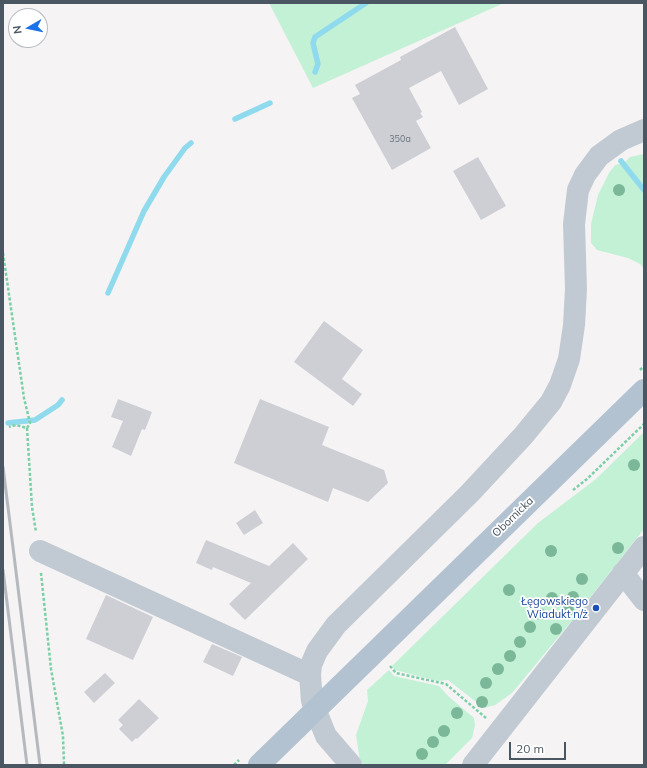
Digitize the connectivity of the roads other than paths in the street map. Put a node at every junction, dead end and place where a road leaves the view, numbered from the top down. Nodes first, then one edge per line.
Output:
1 (644, 130) edge
2 (644, 390) edge
3 (644, 547) edge
4 (40, 551) road end
5 (623, 573) junction
6 (644, 600) edge
7 (310, 675) junction
8 (258, 765) edge
9 (351, 765) edge
10 (473, 765) edge

1 - 7 street
2 - 8 main road, Obornicka
3 - 5 street
4 - 7 street
5 - 6 street
5 - 10 street
7 - 9 street

